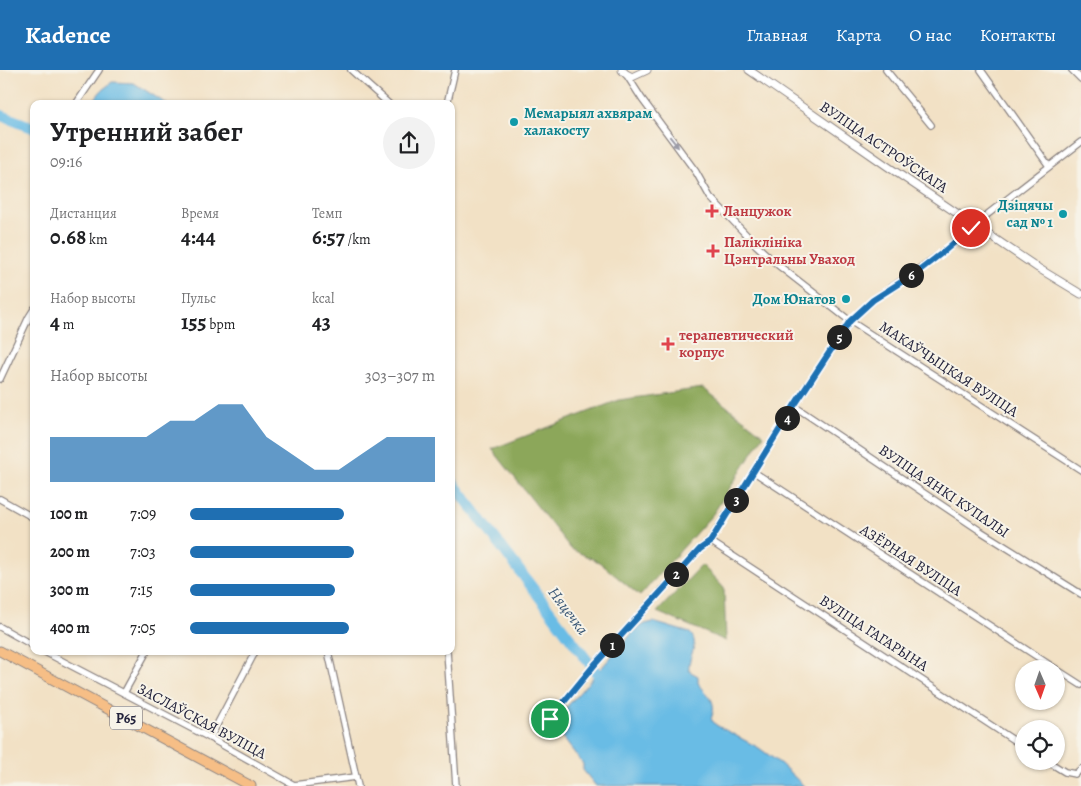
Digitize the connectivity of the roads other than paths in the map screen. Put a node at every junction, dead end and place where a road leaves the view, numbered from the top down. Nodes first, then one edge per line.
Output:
1 (99, 70) edge
2 (351, 70) edge
3 (455, 70) edge
4 (647, 70) edge
5 (749, 70) edge
6 (886, 70) edge
7 (981, 70) edge
8 (1072, 70) edge
9 (624, 72) edge
10 (1081, 79) edge
11 (79, 100) edge
12 (385, 100) edge
13 (448, 100) edge
14 (931, 125) dead end
15 (1081, 142) edge
16 (1049, 166) junction
17 (975, 224) junction
18 (1081, 294) edge
19 (30, 314) edge
20 (850, 321) junction
21 (0, 378) edge
22 (794, 406) junction
23 (1081, 470) edge
24 (754, 472) junction
25 (0, 499) edge
26 (30, 516) edge
27 (710, 542) junction
28 (1081, 594) edge
29 (0, 627) edge
30 (30, 644) edge
31 (0, 651) edge
32 (51, 655) edge
33 (145, 655) edge
34 (253, 655) edge
35 (329, 655) edge
36 (447, 655) edge
37 (1042, 660) edge
38 (1065, 675) edge
39 (1081, 685) edge
40 (124, 694) junction
41 (550, 719) dead end
42 (210, 738) junction
43 (1015, 741) edge
44 (1081, 769) edge
45 (1062, 770) edge
46 (356, 777) junction
47 (251, 786) edge
48 (358, 786) edge
49 (456, 786) edge

1 - 11 street
2 - 12 street
3 - 13 street
4 - 9 street
5 - 17 street, ВУЛІЦА АСТРОЎСКАГА
6 - 14 street
7 - 16 street
8 - 10 street
9 -> 20 street, МАКАЎЧЫЦКАЯ ВУЛІЦА
15 - 16 street
16 - 17 street
17 - 18 street, ВУЛІЦА АСТРОЎСКАГА
17 - 20 street
19 - 21 street
20 - 22 street
20 - 23 street, МАКАЎЧЫЦКАЯ ВУЛІЦА
22 - 24 street
22 - 28 street, ВУЛІЦА ЯНКІ КУПАЛЫ
24 - 27 street
24 - 37 street, АЗЁРНАЯ ВУЛІЦА
25 - 26 street
27 - 41 street
27 - 43 street, ВУЛІЦА ГАГАРЫНА
29 - 30 street
31 - 47 main road, Р65
32 - 40 street, ЗАСЛАЎСКАЯ ВУЛІЦА
33 - 40 street
34 - 42 street
35 - 46 street
36 - 49 street
38 - 39 street, АЗЁРНАЯ ВУЛІЦА
40 - 42 street, ЗАСЛАЎСКАЯ ВУЛІЦА
42 - 46 street, ЗАСЛАЎСКАЯ ВУЛІЦА
44 - 45 street
46 - 48 street

